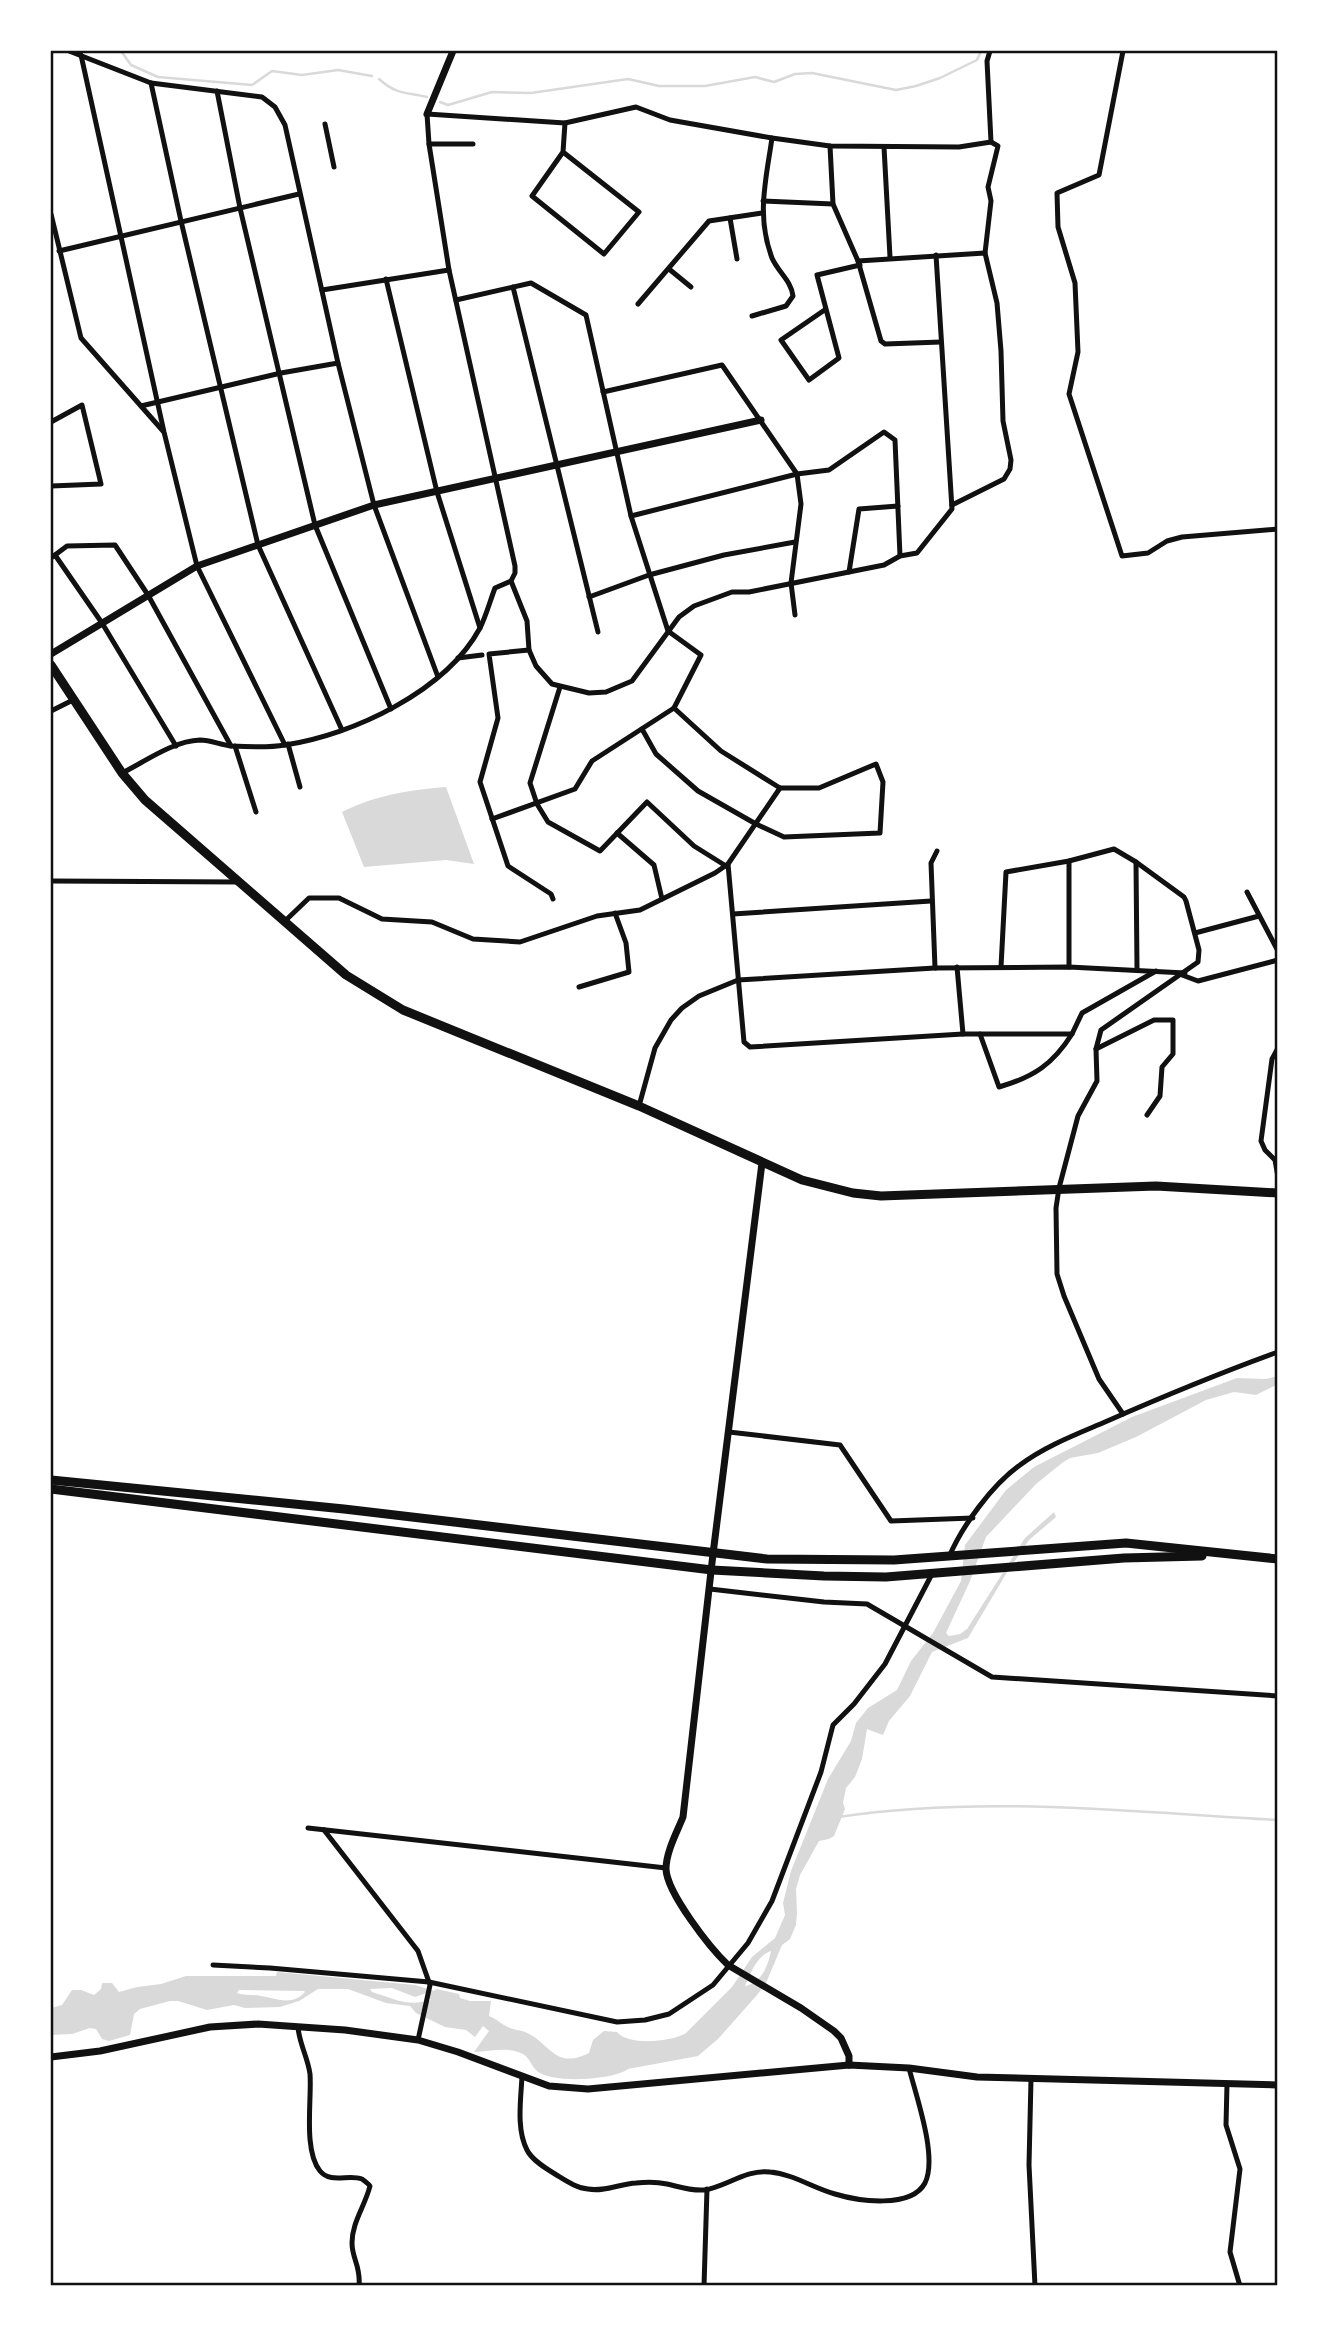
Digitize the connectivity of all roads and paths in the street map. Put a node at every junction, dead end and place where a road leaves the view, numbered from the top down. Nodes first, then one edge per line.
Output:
1 (69, 51) edge
2 (453, 51) edge
3 (990, 51) edge
4 (1123, 51) edge
5 (81, 55) junction
6 (151, 83) junction
7 (217, 92) junction
8 (428, 114) junction
9 (565, 123) junction
10 (325, 124) dead end
11 (772, 138) junction
12 (991, 142) junction
13 (429, 144) junction
14 (473, 144) dead end
15 (830, 146) junction
16 (884, 147) junction
17 (563, 152) junction
18 (334, 167) dead end
19 (299, 194) junction
20 (763, 201) junction
21 (833, 204) junction
22 (240, 208) junction
23 (762, 213) junction
24 (51, 214) edge
25 (730, 218) junction
26 (181, 221) junction
27 (52, 222) edge
28 (120, 236) junction
29 (59, 251) junction
30 (985, 253) junction
31 (936, 255) junction
32 (890, 257) junction
33 (737, 259) dead end
34 (859, 263) junction
35 (670, 269) junction
36 (449, 270) junction
37 (386, 279) junction
38 (513, 287) junction
39 (691, 287) dead end
40 (322, 290) junction
41 (456, 300) junction
42 (638, 304) dead end
43 (826, 309) junction
44 (751, 316) dead end
45 (941, 342) junction
46 (338, 363) junction
47 (281, 373) junction
48 (222, 387) junction
49 (603, 393) junction
50 (158, 402) junction
51 (141, 406) junction
52 (761, 420) junction
53 (51, 422) edge
54 (164, 432) junction
55 (616, 453) junction
56 (557, 466) junction
57 (797, 474) junction
58 (494, 478) junction
59 (51, 486) edge
60 (437, 492) junction
61 (374, 505) junction
62 (952, 505) junction
63 (898, 506) junction
64 (631, 516) junction
65 (315, 525) junction
66 (1278, 529) edge
67 (796, 542) junction
68 (258, 545) junction
69 (53, 556) edge
70 (900, 556) junction
71 (197, 566) junction
72 (849, 572) junction
73 (649, 575) junction
74 (511, 581) junction
75 (791, 583) junction
76 (148, 595) junction
77 (589, 597) junction
78 (795, 615) dead end
79 (102, 623) junction
80 (480, 628) junction
81 (668, 631) junction
82 (598, 632) dead end
83 (529, 650) junction
84 (51, 654) edge
85 (482, 655) dead end
86 (457, 658) junction
87 (51, 665) edge
88 (438, 677) junction
89 (559, 687) junction
90 (73, 700) junction
91 (674, 708) junction
92 (391, 709) junction
93 (51, 711) edge
94 (642, 729) junction
95 (342, 730) junction
96 (287, 745) junction
97 (176, 746) junction
98 (233, 746) junction
99 (122, 773) junction
100 (300, 787) dead end
101 (780, 788) junction
102 (537, 804) junction
103 (256, 812) dead end
104 (492, 819) junction
105 (756, 824) junction
106 (617, 833) junction
107 (937, 851) dead end
108 (1069, 862) junction
109 (1136, 862) junction
110 (727, 865) junction
111 (51, 881) edge
112 (238, 882) junction
113 (1247, 892) dead end
114 (662, 899) junction
115 (553, 900) dead end
116 (931, 901) junction
117 (615, 914) junction
118 (733, 914) junction
119 (1259, 916) junction
120 (285, 921) junction
121 (1195, 933) junction
122 (1278, 951) edge
123 (1278, 960) edge
124 (957, 967) junction
125 (1001, 967) junction
126 (1069, 967) junction
127 (935, 968) junction
128 (1137, 970) junction
129 (1157, 971) junction
130 (1183, 974) junction
131 (738, 980) junction
132 (579, 987) dead end
133 (963, 1034) junction
134 (980, 1034) junction
135 (1072, 1034) junction
136 (1278, 1048) edge
137 (1096, 1049) junction
138 (639, 1106) junction
139 (1147, 1115) dead end
140 (762, 1163) junction
141 (1278, 1177) edge
142 (1059, 1188) junction
143 (1278, 1193) edge
144 (1278, 1352) edge
145 (1123, 1414) junction
146 (729, 1432) junction
147 (51, 1480) edge
148 (51, 1489) edge
149 (973, 1518) junction
150 (713, 1554) junction
151 (953, 1556) junction
152 (1235, 1556) junction
153 (1278, 1559) edge
154 (712, 1570) junction
155 (932, 1574) junction
156 (710, 1589) junction
157 (907, 1628) junction
158 (1278, 1696) edge
159 (308, 1828) dead end
160 (324, 1830) junction
161 (666, 1868) junction
162 (213, 1965) dead end
163 (731, 1967) junction
164 (429, 1983) junction
165 (298, 2026) junction
166 (418, 2038) junction
167 (51, 2057) edge
168 (849, 2065) junction
169 (909, 2068) junction
170 (522, 2076) junction
171 (1031, 2079) junction
172 (1227, 2084) junction
173 (1278, 2085) edge
174 (708, 2189) junction
175 (359, 2286) edge
176 (704, 2286) edge
177 (1035, 2286) edge
178 (1240, 2286) edge

1 - 5 street
2 - 8 street
3 - 12 street
4 - 66 street
5 - 6 street
5 - 28 street
6 - 7 street
6 - 26 street
7 - 19 street
7 - 22 street
8 - 9 street
8 - 13 street
9 - 11 street
9 - 17 street
10 - 18 street
11 - 15 street
11 - 20 street
12 - 16 street
12 - 30 street
13 - 14 street
13 - 36 street
15 - 16 street
15 - 21 street
16 - 32 street
17 - 17 street
19 - 22 street
19 - 40 street
20 - 21 street
20 - 23 street
21 - 34 street
22 - 26 street
22 - 47 street
23 - 25 street
23 - 44 street
24 - 27 street
25 - 33 street
25 - 35 street
26 - 28 street
26 - 48 street
27 - 29 street
28 - 29 street
28 - 50 street
29 - 51 street
30 - 31 street
30 - 62 street
31 - 32 street
31 - 45 street
32 - 34 street
34 - 43 street
34 - 45 street
35 - 39 street
35 - 42 street
36 - 37 street
36 - 41 street
37 - 40 street
37 - 60 street
38 - 41 street
38 - 49 street
38 - 56 street
40 - 46 street
41 - 58 street
43 - 43 street
45 - 62 street
46 - 47 street
46 - 61 street
47 - 48 street
47 - 65 street
48 - 50 street
48 - 68 street
49 - 52 street
49 - 55 street
50 - 51 street
50 - 54 street
51 - 54 street
52 - 55 street
52 - 57 street
53 - 59 street
54 - 71 street
55 - 56 street
55 - 64 street
56 - 58 street
56 - 77 street
57 - 63 street
57 - 64 street
57 - 67 street
58 - 60 street
58 - 74 street
60 - 61 street
60 - 80 street
61 - 65 street
61 - 88 street
62 - 70 street
63 - 70 street
63 - 72 street
64 - 73 street
65 - 68 street
65 - 92 street
67 - 73 street
67 - 75 street
68 - 71 street
68 - 95 street
69 - 76 street
69 - 79 street
70 - 72 street
71 - 76 street
71 - 96 street
72 - 75 street
73 - 77 street
73 - 81 street
74 - 80 street
74 - 83 street
75 - 78 street
75 - 81 street
76 - 79 street
76 - 98 street
77 - 82 street
79 - 84 street
79 - 97 street
80 - 86 street
81 - 89 street
81 - 91 street
83 - 89 street
83 - 104 street
85 - 86 street
86 - 88 street
87 - 90 main road
88 - 92 street
89 - 102 street
90 - 93 street
90 - 99 main road
91 - 94 street
91 - 101 street
92 - 95 street
94 - 102 street
94 - 105 street
95 - 96 street
96 - 98 street
96 - 100 street
97 - 98 street
97 - 99 street
98 - 103 street
99 - 112 main road
101 - 105 street
101 - 105 street
102 - 104 street
102 - 106 street
104 - 115 street
105 - 110 street
106 - 110 street
106 - 114 street
107 - 116 street
108 - 109 street
108 - 125 street
108 - 126 street
109 - 121 street
109 - 128 street
110 - 114 street
110 - 118 street
111 - 112 street
112 - 120 main road
113 - 119 street
114 - 117 street
116 - 118 street
116 - 127 street
117 - 120 street
117 - 132 street
118 - 131 street
119 - 121 street
119 - 122 street
120 - 138 main road
121 - 130 street
123 - 130 street
124 - 125 street
124 - 127 street
124 - 133 street
125 - 126 street
126 - 128 street
127 - 131 street
128 - 129 street
129 - 130 street
129 - 135 street
130 - 137 street
131 - 133 street
131 - 138 street
133 - 134 street
134 - 135 street
134 - 135 street
136 - 141 street
137 - 139 street
137 - 142 street
138 - 140 main road
140 - 142 main road
140 - 146 street
142 - 143 main road
142 - 145 street
144 - 145 street
145 - 149 street
146 - 149 street
146 - 150 street
147 - 150 main road
148 - 154 main road
149 - 151 street
150 - 151 main road
150 - 154 street
151 - 152 main road
152 - 153 main road
152 - 155 main road
154 - 155 main road
154 - 156 street
155 - 157 street
156 - 157 street
156 - 161 street
157 - 158 street
157 - 163 street
159 - 160 street
160 - 161 street
160 - 164 street
161 - 163 street
162 - 164 street
163 - 164 street
163 - 168 street
164 - 166 street
165 - 166 street
165 - 167 street
165 - 175 street
166 - 170 street
168 - 169 street
168 - 170 street
169 - 171 street
169 - 174 street
170 - 174 street
171 - 172 street
171 - 177 street
172 - 173 street
172 - 178 street
174 - 176 street

